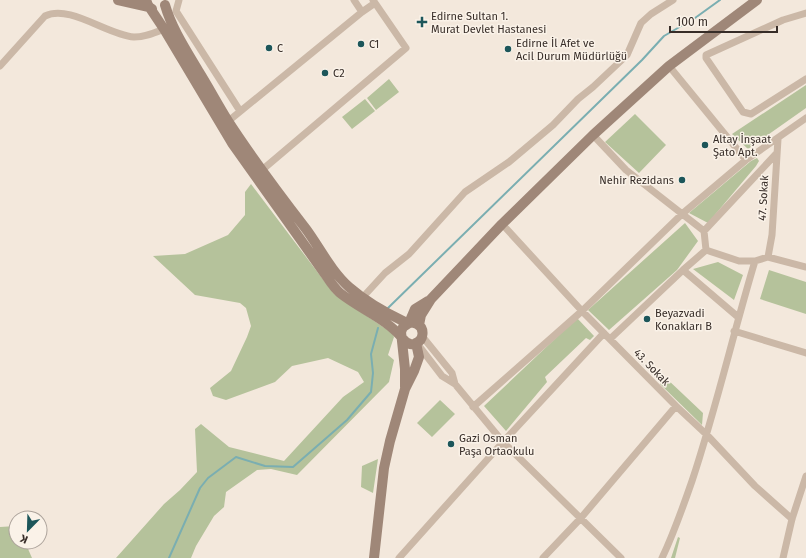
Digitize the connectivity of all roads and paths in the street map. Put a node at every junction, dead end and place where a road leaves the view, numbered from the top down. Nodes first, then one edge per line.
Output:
1 (118, 0) edge
2 (179, 0) edge
3 (354, 0) edge
4 (673, 0) edge
5 (757, 0) edge
6 (374, 1) edge
7 (148, 3) edge
8 (166, 3) edge
9 (362, 12) junction
10 (806, 13) edge
11 (164, 29) junction
12 (0, 66) edge
13 (669, 66) junction
14 (806, 79) edge
15 (240, 111) junction
16 (806, 118) edge
17 (224, 123) junction
18 (594, 135) junction
19 (778, 139) junction
20 (776, 154) junction
21 (746, 160) junction
22 (262, 170) junction
23 (682, 214) junction
24 (502, 224) junction
25 (704, 231) junction
26 (706, 250) junction
27 (768, 257) junction
28 (754, 261) junction
29 (806, 267) edge
30 (682, 270) junction
31 (363, 297) junction
32 (582, 311) junction
33 (738, 317) junction
34 (414, 324) junction
35 (734, 331) junction
36 (604, 333) junction
37 (402, 338) junction
38 (610, 339) junction
39 (419, 340) junction
40 (806, 353) edge
41 (405, 389) junction
42 (676, 406) junction
43 (473, 408) junction
44 (707, 436) junction
45 (503, 442) junction
46 (806, 476) edge
47 (804, 487) edge
48 (580, 519) junction
49 (792, 519) junction
50 (374, 558) edge
51 (399, 558) edge
52 (542, 558) edge
53 (621, 558) edge
54 (662, 558) edge
55 (783, 558) edge

1 - 7 main road
2 - 15 street
3 - 9 street
4 - 31 street
5 - 13 main road
6 - 9 street
6 - 22 street
7 - 8 main road
7 - 11 main road
8 - 17 main road
9 - 15 street
10 - 14 street
11 - 12 street
11 - 17 main road
13 - 18 main road
13 - 21 street
15 - 17 street
16 - 19 street
17 - 22 main road
17 - 37 main road
18 - 23 street
18 - 24 main road
19 - 20 street, 47. Sokak
19 - 21 street
20 - 25 street
20 - 27 street, 47. Sokak
21 - 23 street
22 - 31 main road
23 - 25 street
23 - 32 street
24 - 32 street, 43. Sokak
24 - 34 main road
25 - 26 street
26 - 28 street
26 - 30 street
27 - 28 street
27 - 29 street
28 - 33 street
30 - 33 street
30 - 38 street
31 - 34 main road
32 - 36 street, 43. Sokak
32 - 43 street
33 - 35 street
34 - 37 main road
34 - 39 main road
35 - 40 street
35 - 44 street
36 - 38 street, 43. Sokak
36 - 45 street
37 - 39 main road
37 - 41 main road
38 - 42 street, 43. Sokak
39 - 41 main road
39 - 43 street
41 - 50 main road
42 - 44 street, 43. Sokak
42 - 48 street
43 - 45 street
44 - 49 street, 43. Sokak
44 - 54 street
45 - 48 street
45 - 51 street
46 - 47 street
47 - 49 street
48 - 52 street
48 - 53 street
49 - 55 street

